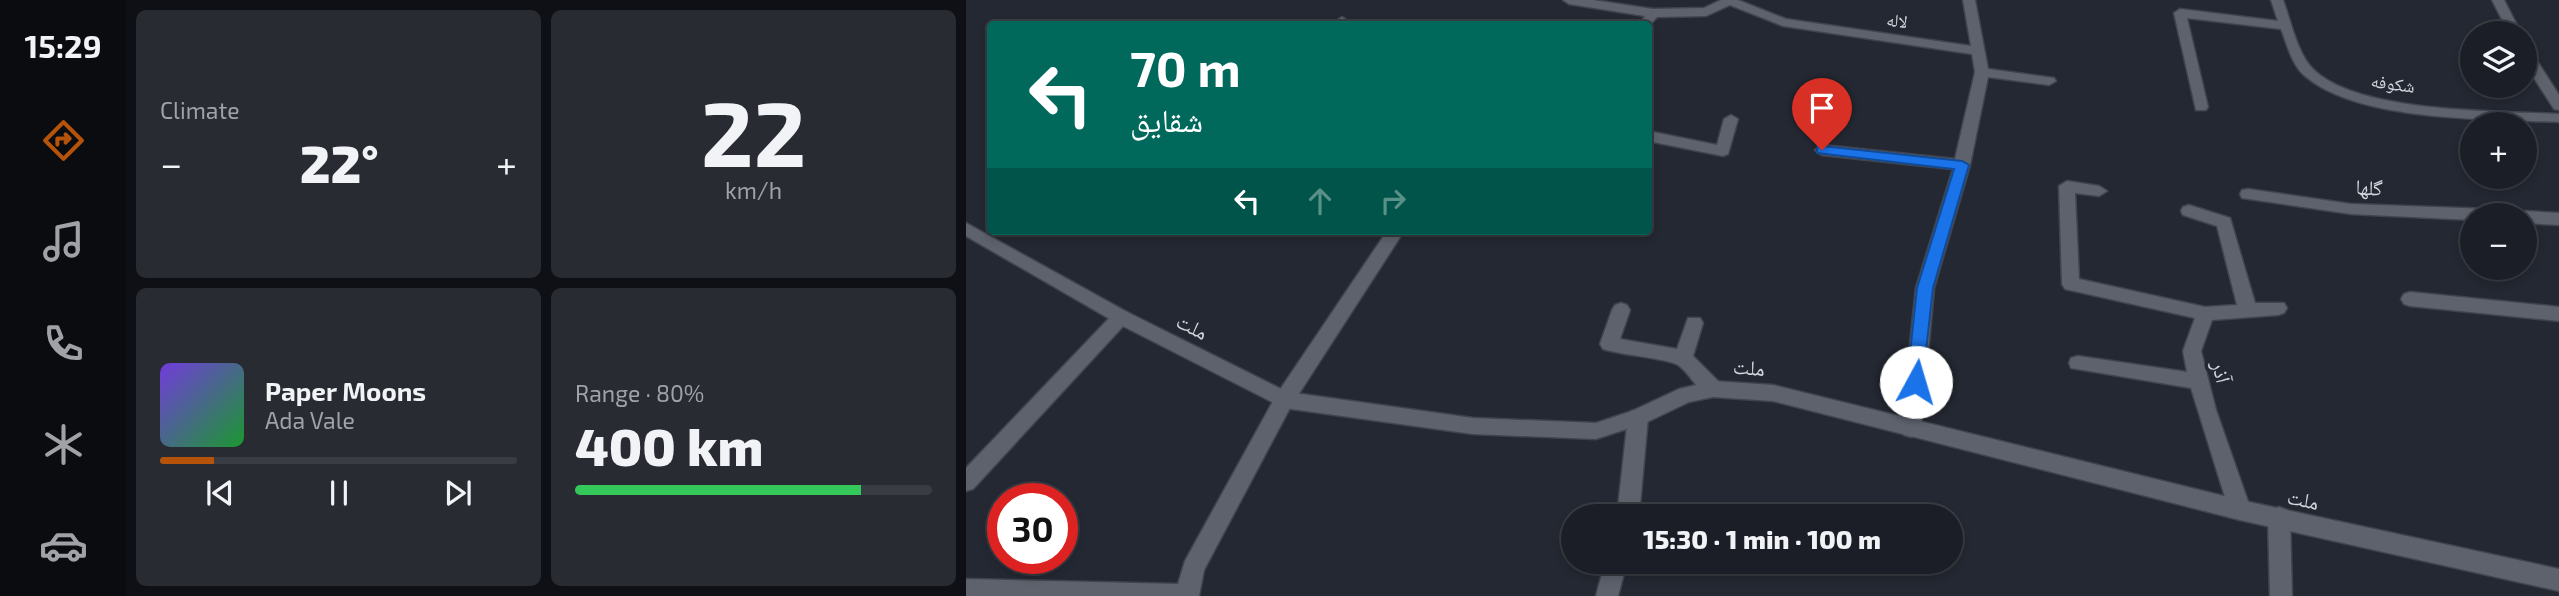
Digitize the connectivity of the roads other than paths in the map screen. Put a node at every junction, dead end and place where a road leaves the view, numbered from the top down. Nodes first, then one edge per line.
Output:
1 (1569, 0) edge
2 (1969, 0) edge
3 (2277, 0) edge
4 (2498, 0) edge
5 (1731, 1) edge
6 (1650, 19) edge
7 (2509, 21) edge
8 (2287, 26) junction
9 (1978, 51) junction
10 (1982, 72) junction
11 (2537, 72) edge
12 (2049, 81) dead end
13 (2559, 106) edge
14 (2202, 107) dead end
15 (2559, 118) edge
16 (1731, 119) dead end
17 (1652, 137) edge
18 (1822, 150) dead end
19 (1962, 165) junction
20 (2099, 191) dead end
21 (2248, 194) dead end
22 (2189, 211) dead end
23 (2460, 214) edge
24 (2537, 218) edge
25 (2559, 219) edge
26 (966, 229) edge
27 (1393, 235) edge
28 (2410, 299) dead end
29 (2278, 308) dead end
30 (1621, 310) dead end
31 (2248, 311) junction
32 (2205, 314) junction
33 (2559, 314) edge
34 (1121, 317) junction
35 (1694, 323) dead end
36 (1683, 358) junction
37 (2078, 363) dead end
38 (2199, 382) junction
39 (1713, 389) junction
40 (1284, 400) junction
41 (1638, 417) junction
42 (1911, 429) junction
43 (966, 482) edge
44 (1629, 504) edge
45 (2240, 510) junction
46 (2279, 517) junction
47 (1612, 574) edge
48 (2559, 580) edge
49 (966, 590) edge
50 (1188, 595) edge
51 (1606, 596) edge
52 (2281, 596) edge

1 - 6 street
2 - 9 street
3 - 8 street, شکوفه
4 - 7 street
5 - 6 street
5 - 9 street, لاله
8 - 14 street
8 - 15 street, شکوفه
9 - 10 street
10 - 12 street
10 - 19 street
11 - 13 street
16 - 17 street
18 - 19 street
19 - 42 street
20 - 32 street
21 - 23 street, گلها
22 - 31 street
24 - 25 street
26 - 34 street, ملت
27 - 40 street
28 - 33 street
29 - 31 street
30 - 36 street
31 - 32 street
32 - 38 street, آذر
34 - 40 street, ملت
34 - 43 street
35 - 36 street
36 - 39 street
37 - 38 street
38 - 45 street, آذر
39 - 41 street, ملت
39 - 42 street, ملت
40 - 41 street, ملت
40 - 50 street
41 - 44 street
42 - 45 street, ملت
45 - 46 street, ملت
46 - 48 street, ملت
46 - 52 street
47 - 51 street
49 - 50 street

